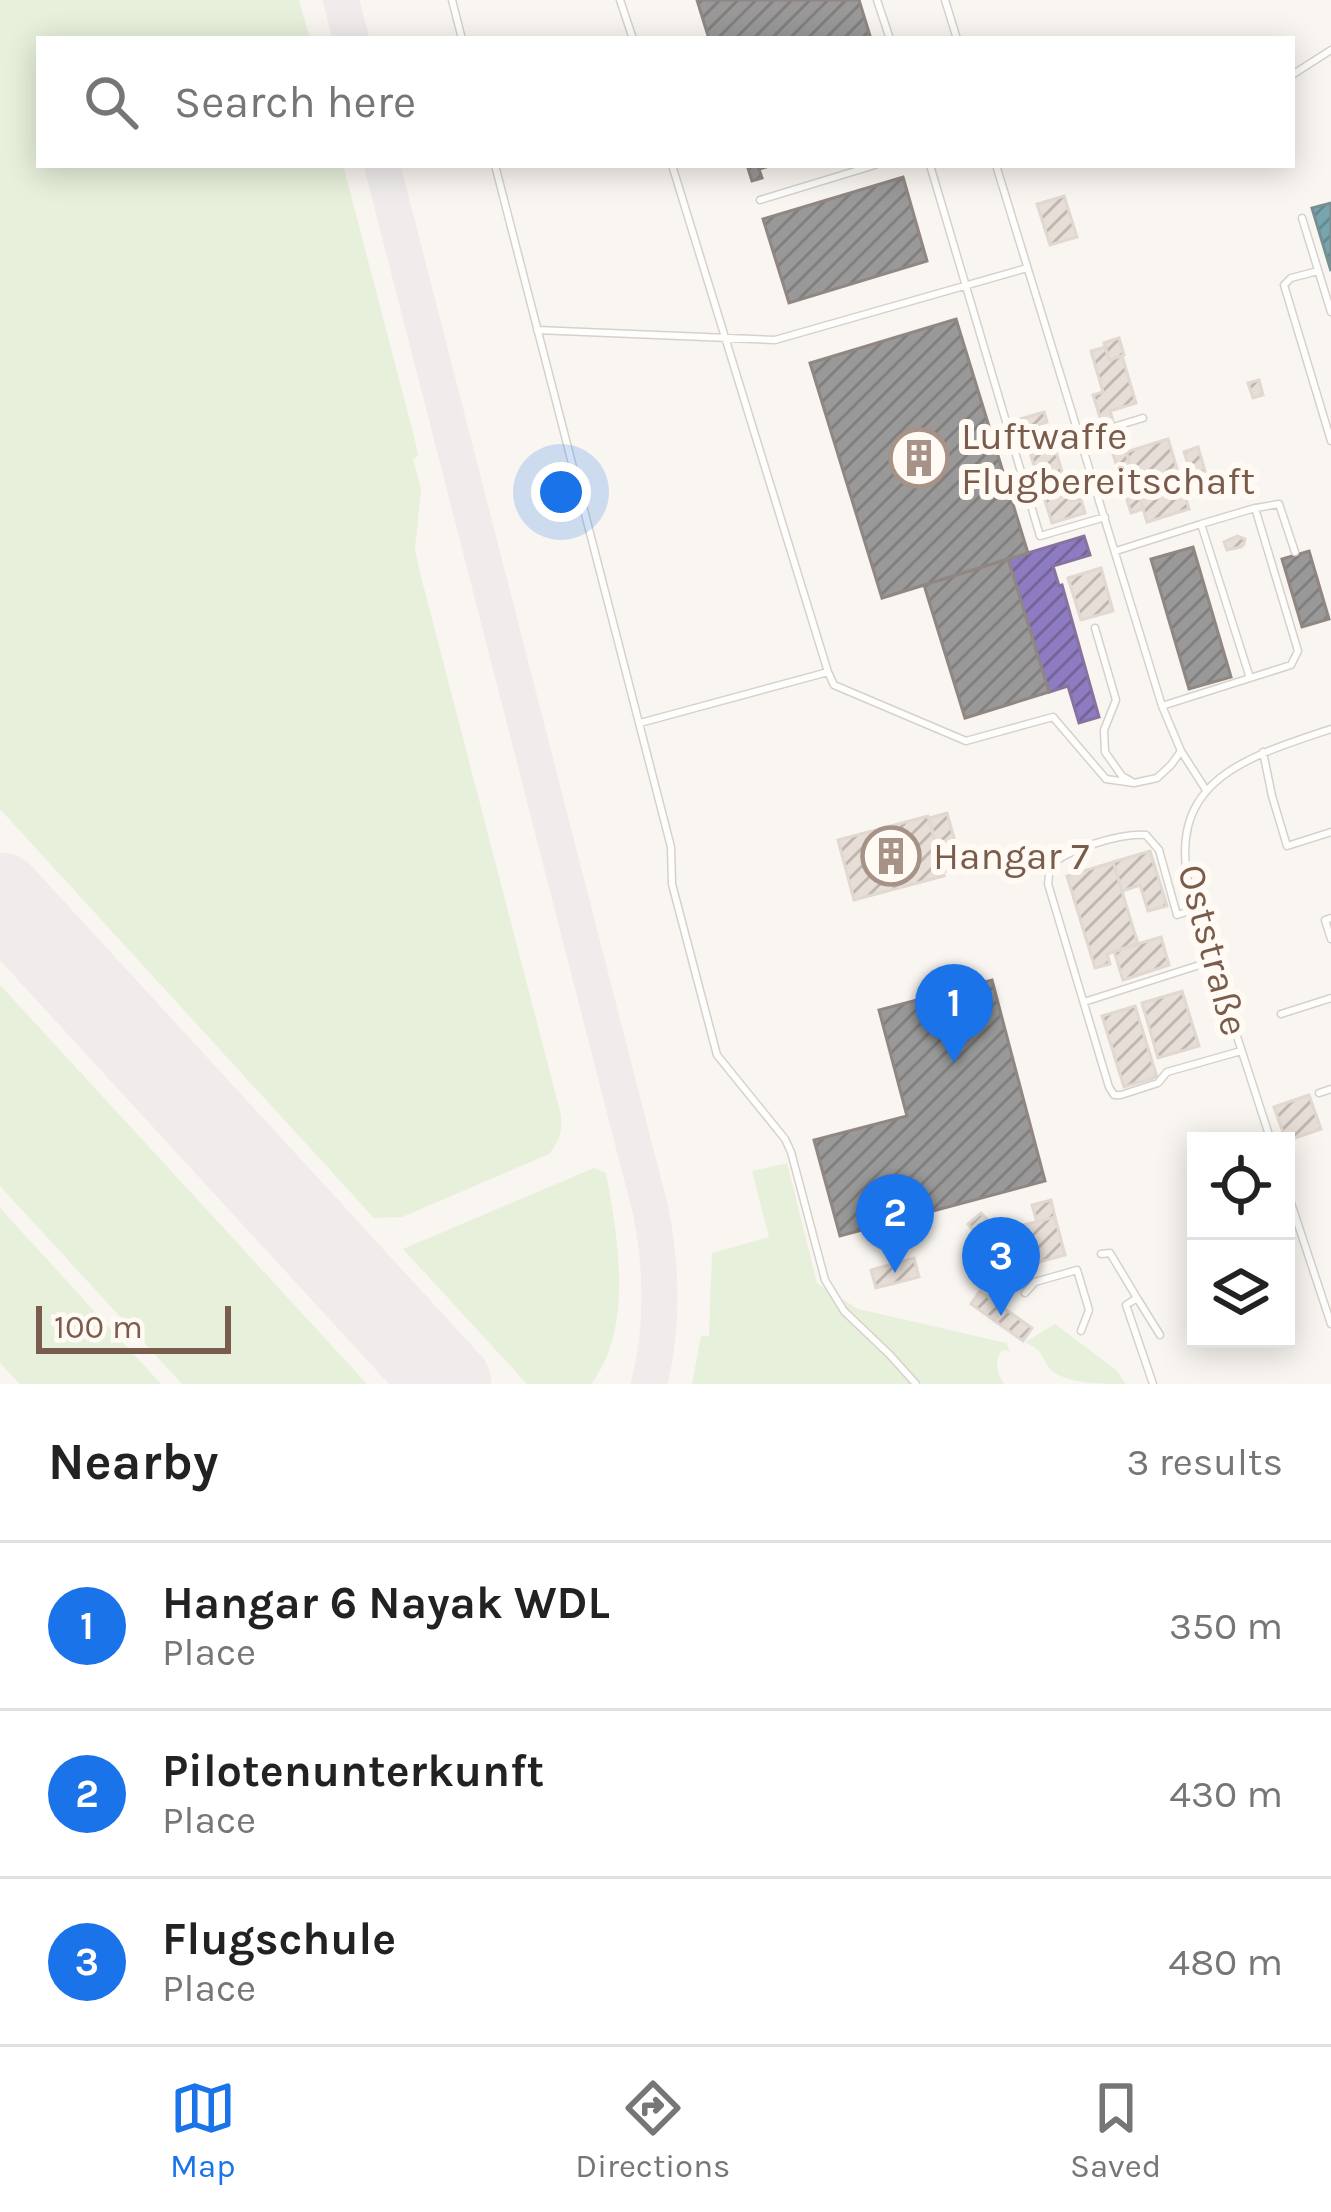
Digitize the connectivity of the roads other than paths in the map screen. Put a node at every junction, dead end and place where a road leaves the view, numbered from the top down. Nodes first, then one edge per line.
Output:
1 (452, 0) edge
2 (620, 0) edge
3 (877, 0) edge
4 (945, 0) edge
5 (461, 36) edge
6 (631, 36) edge
7 (889, 36) edge
8 (956, 36) edge
9 (1331, 50) edge
10 (1295, 73) edge
11 (496, 168) edge
12 (672, 168) edge
13 (865, 168) edge
14 (931, 168) edge
15 (997, 168) edge
16 (760, 200) dead end
17 (1302, 218) dead end
18 (1027, 268) junction
19 (1318, 271) junction
20 (964, 286) junction
21 (1331, 312) edge
22 (537, 330) junction
23 (725, 339) junction
24 (1143, 418) dead end
25 (1080, 437) junction
26 (1331, 440) edge
27 (1255, 508) junction
28 (1105, 517) junction
29 (1201, 524) junction
30 (1116, 551) junction
31 (1295, 552) dead end
32 (1095, 628) dead end
33 (828, 672) junction
34 (1250, 678) junction
35 (1162, 706) junction
36 (639, 723) junction
37 (1331, 729) edge
38 (1181, 751) junction
39 (1263, 752) junction
40 (1134, 783) junction
41 (1206, 790) junction
42 (1331, 832) edge
43 (1196, 909) junction
44 (1331, 918) edge
45 (1331, 939) edge
46 (1212, 961) junction
47 (1331, 998) edge
48 (1084, 1002) junction
49 (1282, 1014) dead end
50 (1241, 1051) junction
51 (1331, 1089) edge
52 (1319, 1093) dead end
53 (1267, 1132) edge
54 (1295, 1215) edge
55 (1101, 1254) dead end
56 (1025, 1293) dead end
57 (1136, 1298) junction
58 (1331, 1324) edge
59 (1081, 1331) dead end
60 (1160, 1335) dead end
61 (916, 1384) edge
62 (1153, 1384) edge

1 - 5 lane
2 - 6 lane
3 - 7 lane
4 - 8 lane
9 - 10 lane
11 - 22 lane
12 - 23 lane
13 - 16 lane
14 - 20 lane
15 - 18 lane
17 - 19 lane
18 - 20 lane
18 - 25 lane
19 - 21 lane
19 - 26 lane
20 - 23 lane
20 - 28 lane
22 - 23 lane
22 - 36 lane
23 - 33 lane
24 - 25 lane
25 - 28 lane
27 - 29 lane
27 - 31 lane
27 - 34 lane
28 - 30 lane
29 - 30 lane
29 - 34 lane
30 - 35 lane
32 - 40 lane
33 - 36 lane
33 - 40 lane
34 - 35 lane
35 - 38 lane
36 - 61 lane
37 - 39 lane
38 - 40 lane
38 - 41 lane
39 - 41 lane
39 - 42 lane
41 - 43 lane, Oststraße
43 - 46 lane, Oststraße
43 - 48 lane
44 - 45 lane
46 - 48 lane
46 - 50 lane, Oststraße
47 - 49 lane
48 - 50 lane
50 - 53 lane, Oststraße
51 - 52 lane
54 - 58 lane
55 - 57 lane
56 - 59 lane
57 - 60 lane
57 - 62 lane

